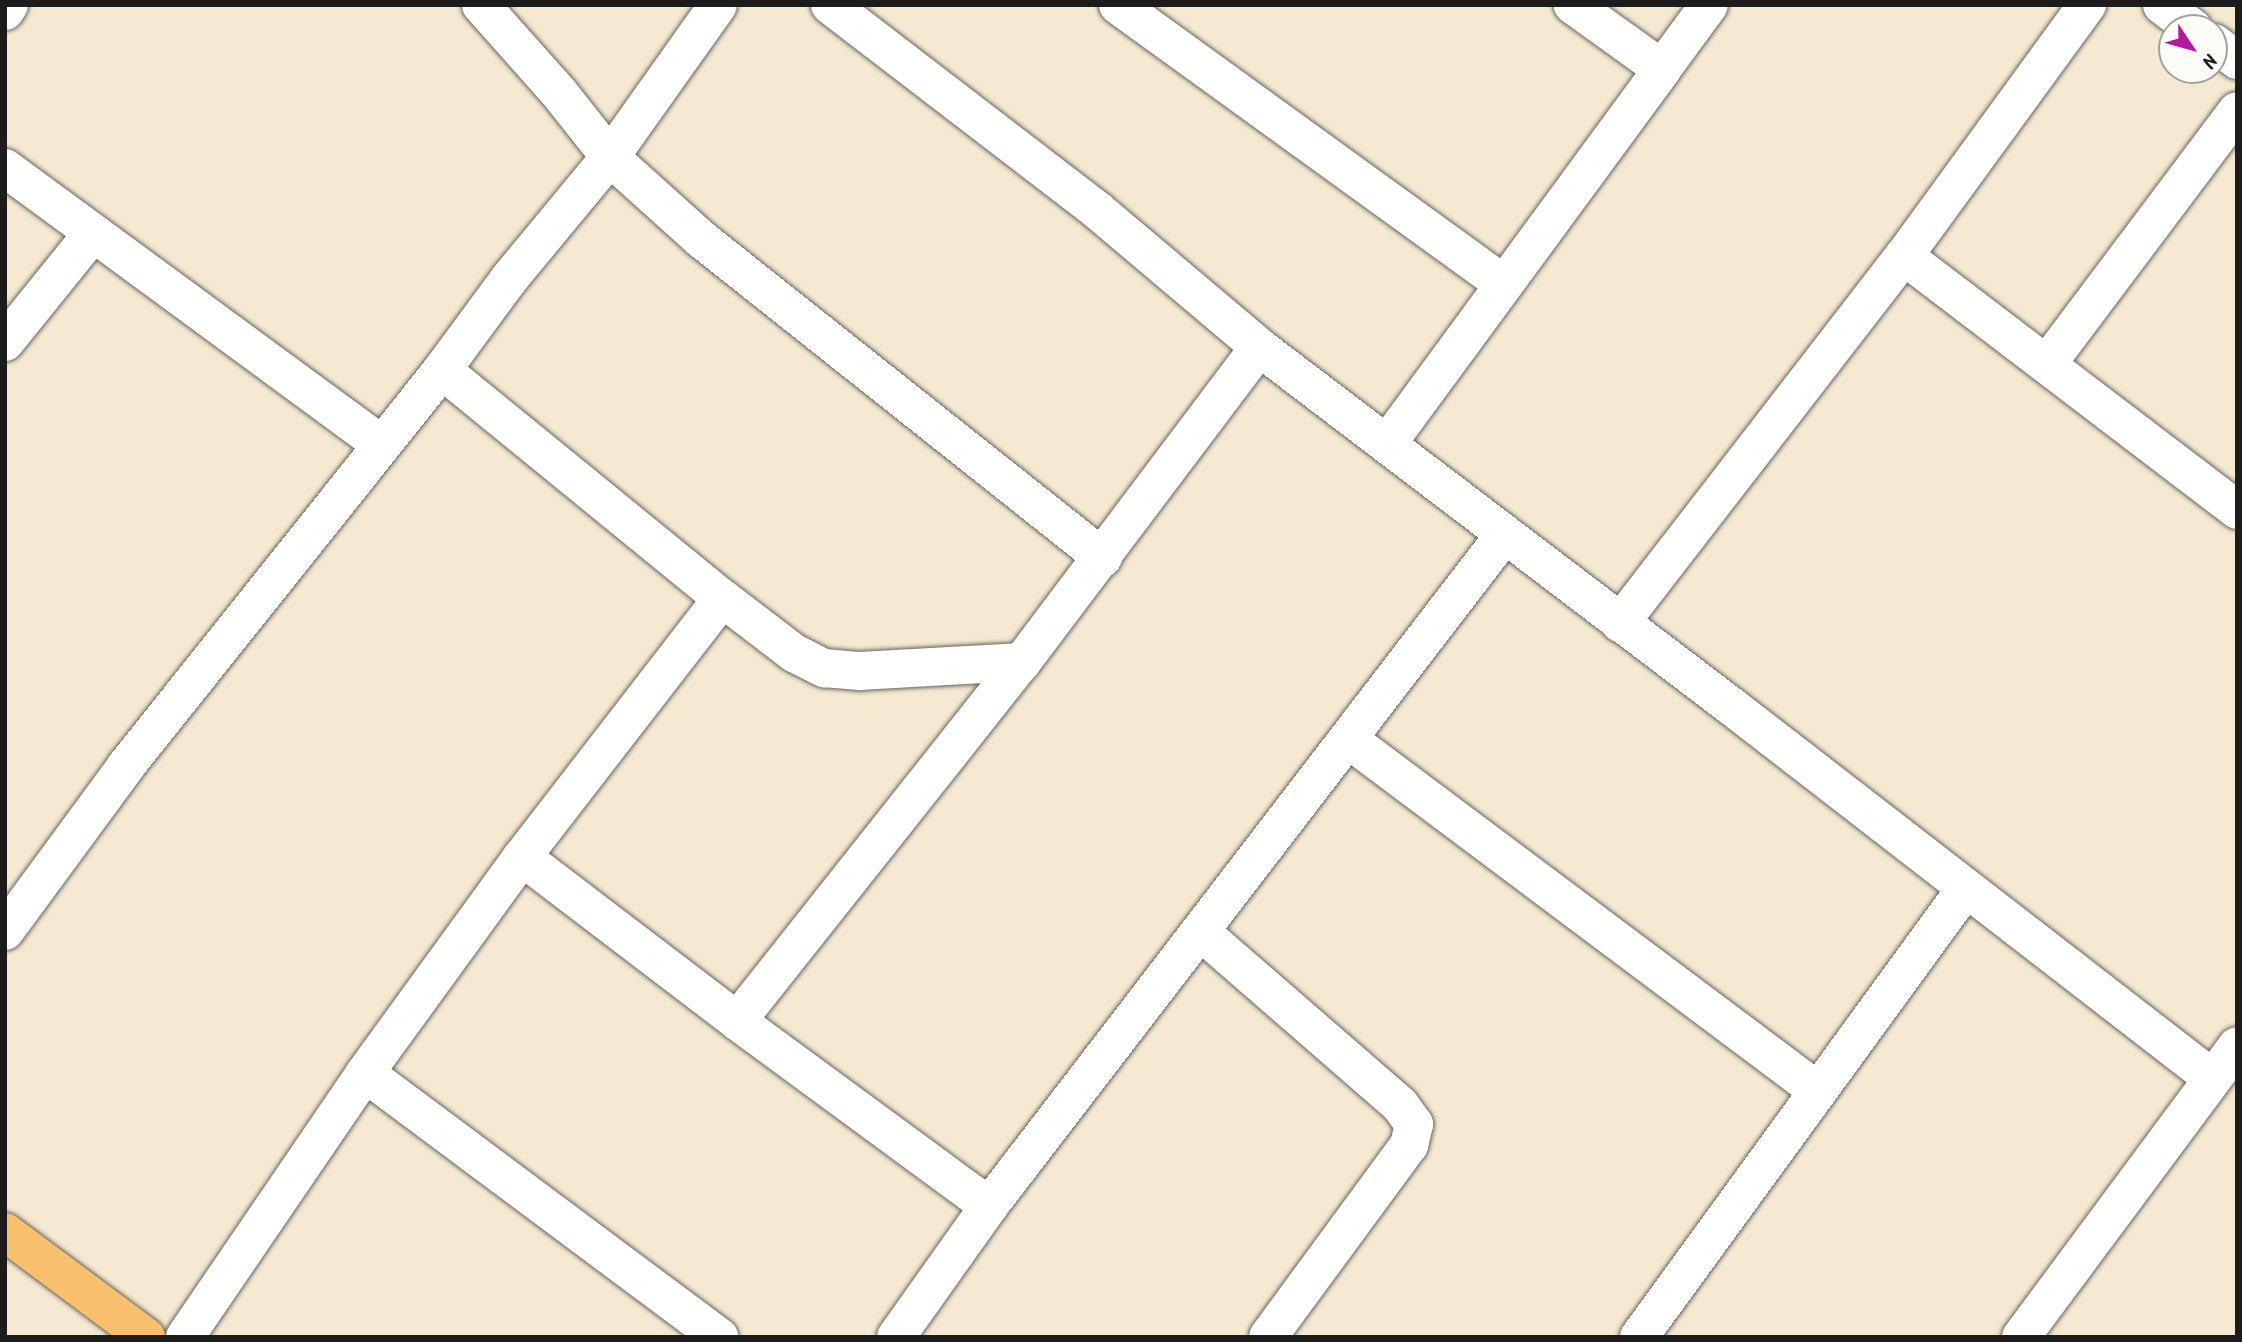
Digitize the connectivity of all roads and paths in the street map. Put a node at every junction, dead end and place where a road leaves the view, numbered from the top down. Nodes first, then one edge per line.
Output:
1 (9, 5) edge
2 (481, 5) edge
3 (718, 5) edge
4 (830, 5) edge
5 (1118, 5) edge
6 (1573, 5) edge
7 (1709, 5) edge
8 (2087, 5) edge
9 (5, 11) edge
10 (1662, 69) junction
11 (2237, 111) edge
12 (610, 157) junction
13 (5, 168) edge
14 (93, 233) junction
15 (1905, 256) junction
16 (1502, 283) junction
17 (5, 342) edge
18 (1259, 347) junction
19 (2048, 365) junction
20 (442, 370) junction
21 (381, 444) junction
22 (1387, 444) junction
23 (2237, 510) edge
24 (1505, 534) junction
25 (1103, 558) junction
26 (722, 598) junction
27 (1620, 622) junction
28 (1022, 662) junction
29 (1348, 739) junction
30 (522, 857) junction
31 (1966, 888) junction
32 (5, 931) edge
33 (1201, 932) junction
34 (737, 1021) junction
35 (2237, 1046) edge
36 (365, 1073) junction
37 (2212, 1078) junction
38 (1818, 1091) junction
39 (989, 1206) junction
40 (5, 1231) edge
41 (697, 1331) edge
42 (146, 1337) edge
43 (185, 1337) edge
44 (896, 1337) edge
45 (1268, 1337) edge
46 (1639, 1337) edge
47 (2021, 1337) edge

1 - 9 street
2 - 12 street
3 - 12 street
4 - 18 street
5 - 16 street
6 - 10 street
7 - 10 street
8 - 15 street
10 - 16 street
11 - 19 street
12 - 20 street
12 - 25 street
13 - 14 street
14 - 17 street
14 - 21 street
15 - 19 street
15 - 27 street
16 - 22 street
18 - 22 street
18 - 25 street
19 - 23 street
20 - 21 street
20 - 26 street
21 - 32 street
22 - 24 street
24 - 27 street
24 - 29 street
25 - 28 street
26 - 28 street
26 - 30 street
27 - 31 street
28 - 34 street
29 - 33 street
29 - 38 street
30 - 34 street
30 - 36 street
31 - 37 street
31 - 38 street
33 - 39 street
33 - 45 street
34 - 39 street
35 - 37 street
36 - 41 street
36 - 43 street
37 - 47 street
38 - 46 street
39 - 44 street
40 - 42 highway

